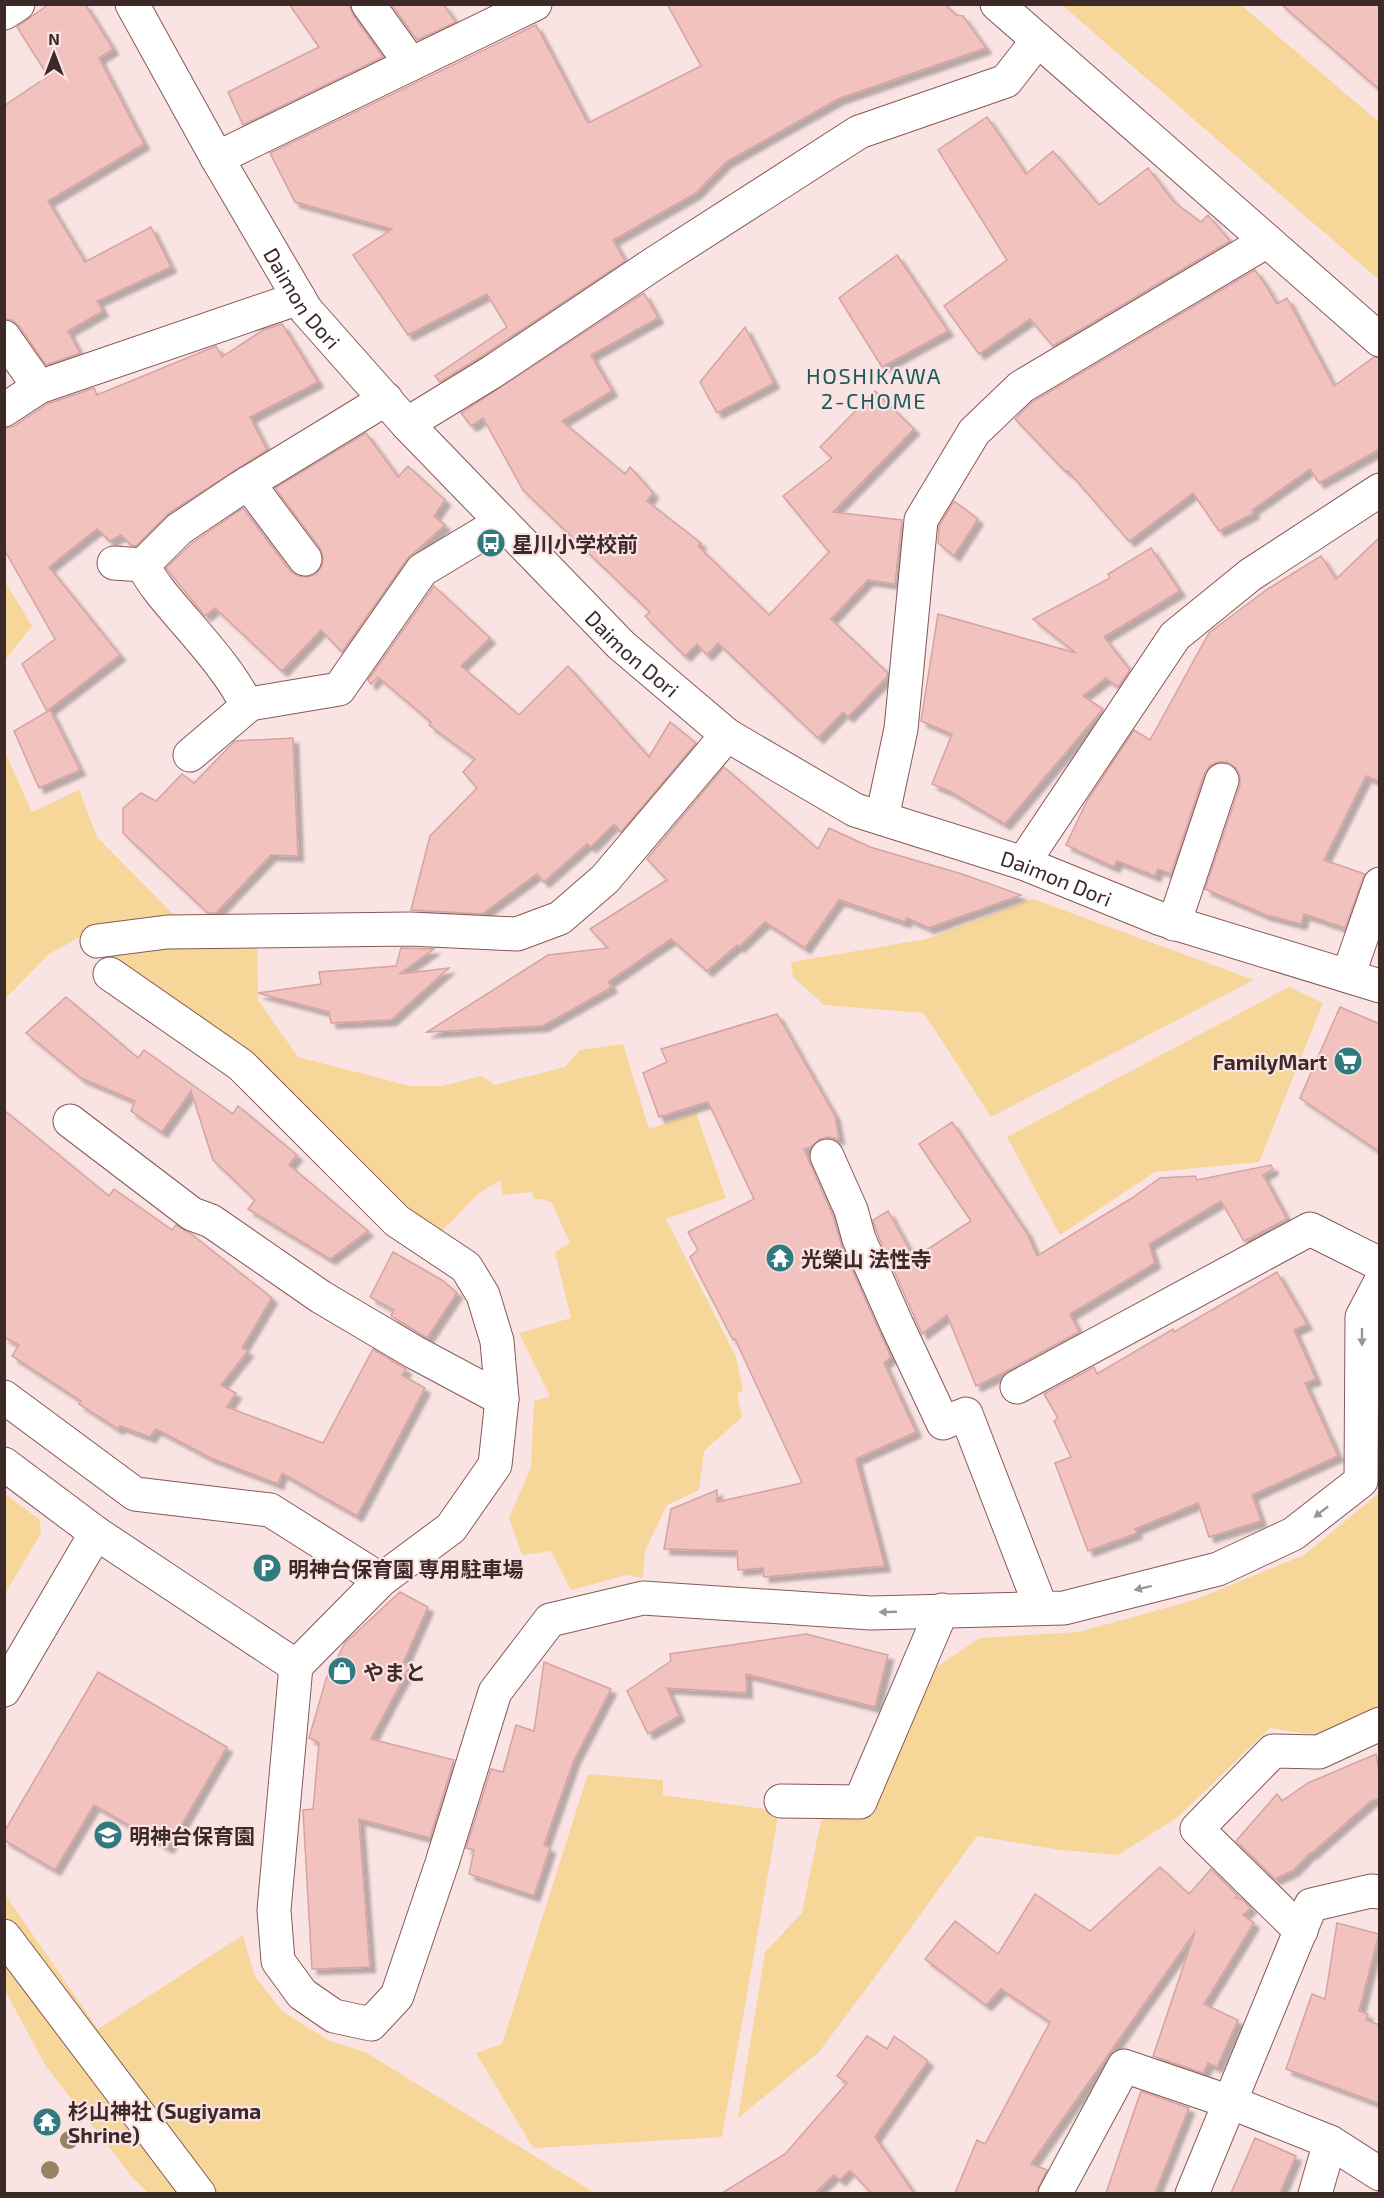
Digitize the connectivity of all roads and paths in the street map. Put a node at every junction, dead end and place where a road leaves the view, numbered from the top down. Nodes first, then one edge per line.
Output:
1 (18, 4) edge
2 (132, 4) edge
3 (368, 4) edge
4 (535, 4) edge
5 (997, 4) edge
6 (4, 13) edge
7 (1038, 40) junction
8 (411, 64) junction
9 (217, 158) junction
10 (1267, 241) junction
11 (299, 298) junction
12 (4, 338) edge
13 (1380, 340) edge
14 (39, 387) junction
15 (386, 399) junction
16 (4, 410) edge
17 (407, 424) junction
18 (248, 483) junction
19 (1380, 490) edge
20 (502, 522) junction
21 (305, 559) dead end
22 (247, 706) junction
23 (727, 735) junction
24 (190, 755) dead end
25 (1222, 780) dead end
26 (882, 818) junction
27 (1023, 863) junction
28 (1380, 884) edge
29 (1174, 924) junction
30 (97, 941) dead end
31 (110, 974) dead end
32 (1348, 976) junction
33 (1380, 986) edge
34 (70, 1121) dead end
35 (827, 1156) dead end
36 (1380, 1264) edge
37 (1380, 1283) edge
38 (1017, 1387) dead end
39 (502, 1399) junction
40 (10, 1414) edge
41 (4, 1464) edge
42 (96, 1533) junction
43 (381, 1580) junction
44 (1041, 1608) junction
45 (942, 1611) junction
46 (297, 1666) junction
47 (4, 1690) edge
48 (1380, 1724) edge
49 (781, 1801) dead end
50 (1380, 1892) edge
51 (1301, 1931) junction
52 (4, 1936) edge
53 (1230, 2102) junction
54 (1330, 2142) junction
55 (1380, 2174) edge
56 (199, 2193) edge
57 (1055, 2193) edge
58 (1192, 2193) edge
59 (1315, 2193) edge

1 - 6 street
2 - 9 street, Daimon Dori
3 - 8 street
4 - 8 street
5 - 7 street
7 - 10 street
7 - 17 street
8 - 9 street
9 - 11 street, Daimon Dori
10 - 13 street
10 - 26 street
11 - 14 street
11 - 15 street, Daimon Dori
12 - 14 street
14 - 16 street
15 - 17 street, Daimon Dori
15 - 18 street
17 - 20 street, Daimon Dori
18 - 21 street
18 - 22 street
19 - 27 street
20 - 22 street
20 - 23 street, Daimon Dori
22 - 24 street
23 - 26 street, Daimon Dori
23 - 30 street
25 - 29 street
26 - 27 street, Daimon Dori
27 - 29 street, Daimon Dori
28 - 32 street
29 - 32 street, Daimon Dori
31 - 39 street
32 - 33 street, Daimon Dori
34 - 39 street
35 - 44 street
36 - 38 street
37 -> 44 street
39 - 43 street
40 - 43 street
41 - 42 street
42 - 46 street
42 - 47 street
43 - 46 street
44 - 45 street
45 -> 46 street
45 - 49 street
48 - 51 street
50 - 51 street
51 - 53 street
52 - 56 street
53 - 54 street
53 - 57 street
53 - 58 street
54 - 55 street
54 - 59 street

